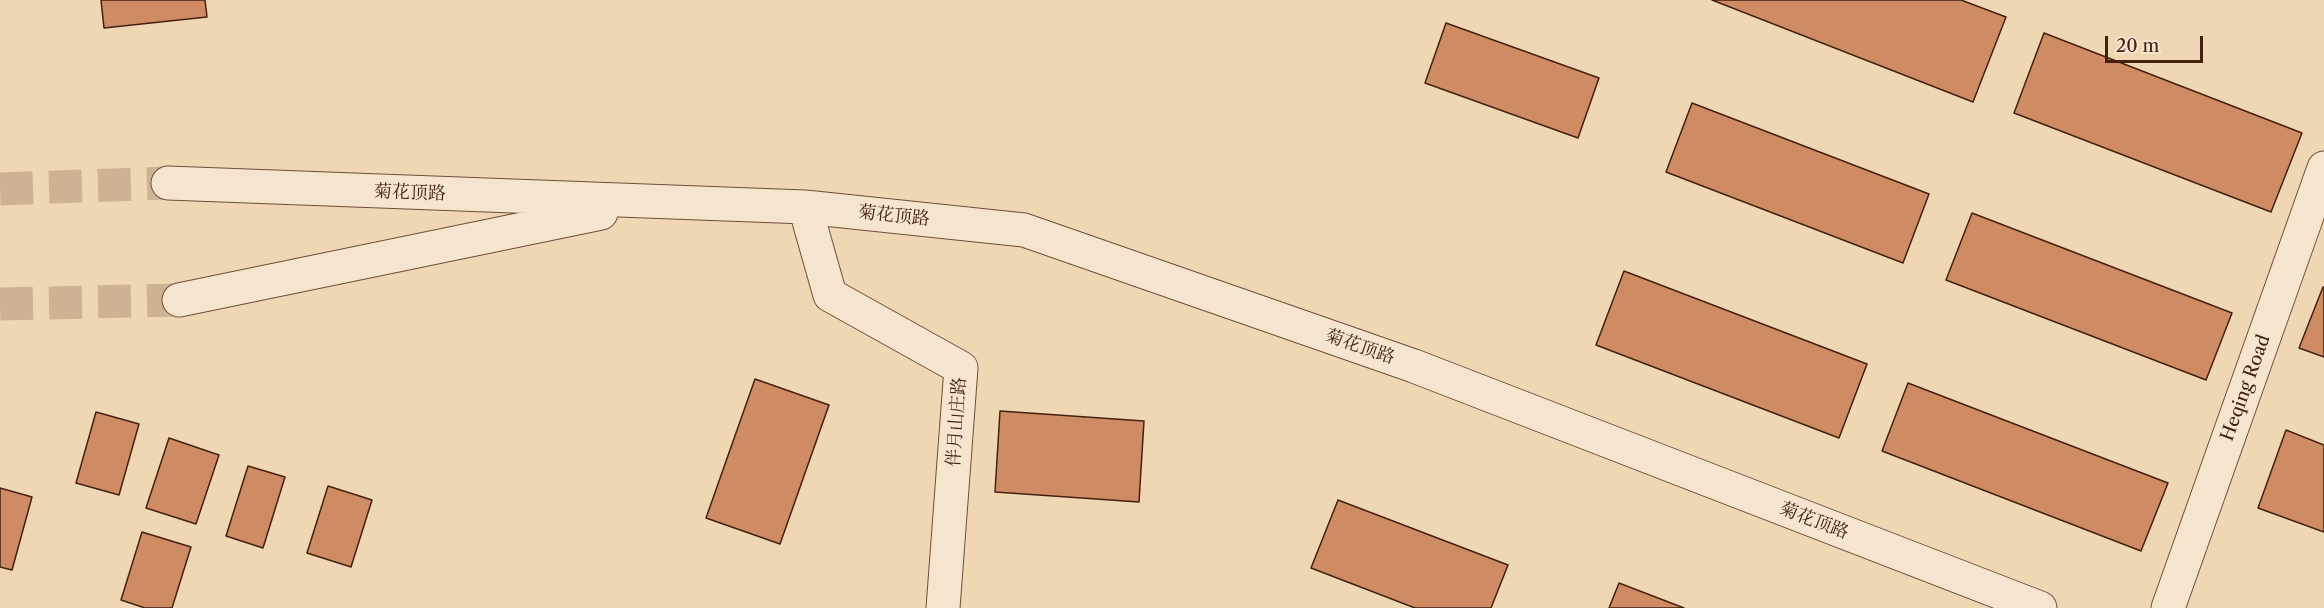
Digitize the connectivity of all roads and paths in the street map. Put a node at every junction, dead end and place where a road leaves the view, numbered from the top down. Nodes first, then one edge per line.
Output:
1 (2324, 168) edge
2 (168, 183) tunnel mouth
3 (653, 202) junction
4 (805, 207) junction
5 (178, 300) tunnel mouth
6 (943, 608) edge
7 (2040, 608) edge
8 (2168, 608) edge

1 - 8 street, Heqing Road
2 - 3 street, 菊花顶路
3 - 4 street, 菊花顶路
3 - 5 street, 菊花顶路
4 - 6 street, 伴月山庄路
4 - 7 street, 菊花顶路

